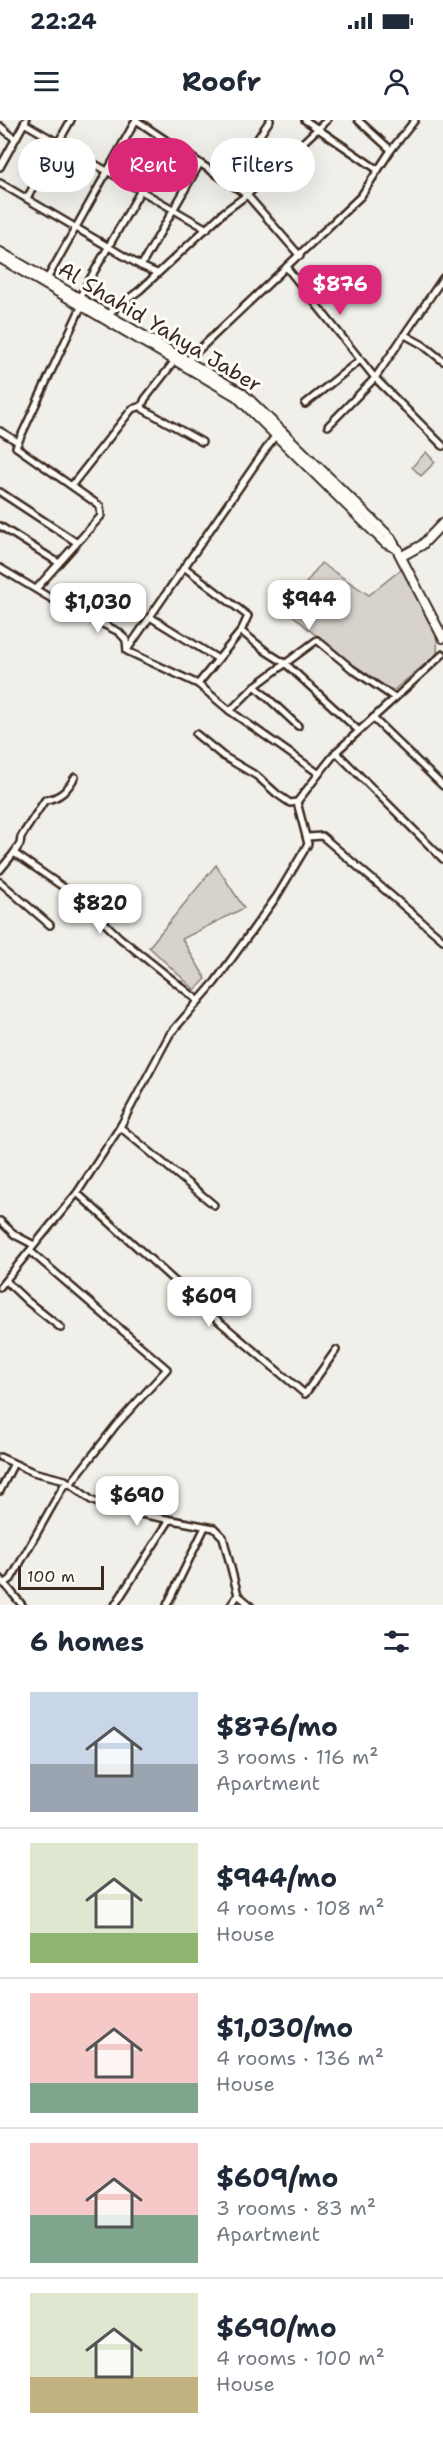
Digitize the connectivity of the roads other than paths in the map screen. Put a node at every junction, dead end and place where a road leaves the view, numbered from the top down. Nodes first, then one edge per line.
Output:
1 (71, 120) edge
2 (136, 120) edge
3 (270, 120) edge
4 (305, 120) edge
5 (327, 120) edge
6 (358, 120) edge
7 (415, 120) edge
8 (25, 122) edge
9 (0, 126) edge
10 (318, 128) junction
11 (51, 138) edge
12 (60, 138) edge
13 (126, 138) edge
14 (161, 138) edge
15 (258, 138) edge
16 (15, 139) junction
17 (391, 150) junction
18 (96, 164) edge
19 (199, 165) joint
20 (0, 167) edge
21 (378, 170) junction
22 (108, 171) joint
23 (210, 172) edge
24 (0, 183) edge
25 (30, 192) edge
26 (140, 192) edge
27 (144, 192) edge
28 (242, 192) edge
29 (247, 195) junction
30 (27, 198) junction
31 (174, 209) junction
32 (75, 227) junction
33 (207, 229) junction
34 (107, 246) junction
35 (0, 252) edge
36 (300, 256) junction
37 (0, 258) edge
38 (141, 266) junction
39 (287, 268) junction
40 (157, 273) junction
41 (443, 278) edge
42 (46, 279) junction
43 (81, 301) junction
44 (108, 314) junction
45 (405, 335) junction
46 (177, 359) junction
47 (360, 360) junction
48 (187, 361) junction
49 (443, 361) edge
50 (375, 378) junction
51 (305, 405) dead end
52 (142, 406) junction
53 (328, 426) dead end
54 (0, 431) edge
55 (278, 432) junction
56 (18, 442) junction
57 (202, 442) dead end
58 (443, 446) edge
59 (72, 485) junction
60 (0, 492) edge
61 (443, 523) edge
62 (0, 526) edge
63 (76, 542) junction
64 (400, 553) junction
65 (59, 563) junction
66 (0, 567) edge
67 (184, 567) junction
68 (36, 589) junction
69 (150, 617) junction
70 (241, 631) junction
71 (443, 638) edge
72 (127, 651) junction
73 (443, 654) edge
74 (218, 659) junction
75 (286, 664) junction
76 (198, 684) junction
77 (255, 686) junction
78 (395, 698) junction
79 (230, 711) junction
80 (373, 718) junction
81 (298, 726) dead end
82 (358, 730) junction
83 (196, 734) dead end
84 (336, 752) junction
85 (318, 773) junction
86 (75, 777) dead end
87 (443, 786) edge
88 (297, 802) junction
89 (308, 837) junction
90 (14, 853) junction
91 (443, 859) edge
92 (0, 870) edge
93 (0, 882) edge
94 (50, 925) dead end
95 (443, 940) edge
96 (199, 1001) junction
97 (120, 1127) junction
98 (77, 1192) junction
99 (214, 1204) dead end
100 (0, 1221) edge
101 (34, 1245) junction
102 (30, 1251) junction
103 (6, 1281) junction
104 (0, 1287) edge
105 (61, 1328) dead end
106 (336, 1350) dead end
107 (0, 1456) edge
108 (13, 1465) junction
109 (71, 1483) junction
110 (0, 1491) edge
111 (169, 1521) junction
112 (205, 1527) junction
113 (0, 1578) edge
114 (4, 1584) junction
115 (238, 1595) junction
116 (22, 1605) edge
117 (115, 1605) edge
118 (167, 1605) edge
119 (231, 1605) edge
120 (250, 1605) edge

1 - 12 street
2 - 13 street
2 - 14 street
3 - 15 street
4 - 10 street
5 - 10 street
6 - 17 street
7 - 17 street
8 - 11 street
8 - 16 street
9 - 16 street
10 - 21 street
10 - 29 street
16 - 20 street
17 - 21 street
18 - 22 street
19 - 23 street
19 - 31 street
21 - 36 street
22 - 32 street
24 - 30 street
25 - 30 street
26 - 34 street
27 - 31 street
28 - 29 street
29 - 33 street
29 - 36 street
30 - 32 street
31 - 33 street
31 - 38 street
32 - 34 street
32 - 42 street
33 - 40 street
34 - 38 street
34 - 43 street
35 - 42 street, Al Shahid Yahya Jaber
36 - 39 street
37 - 43 street, Al Shahid Yahya Jaber
38 - 40 street
39 - 47 street
39 - 48 street
40 - 44 street
41 - 45 street
42 - 43 street, Al Shahid Yahya Jaber
43 - 44 street, Al Shahid Yahya Jaber
43 - 46 street, Al Shahid Yahya Jaber
43 - 56 street
44 - 46 street, Al Shahid Yahya Jaber
45 - 49 street
45 - 50 street
46 - 48 street, Al Shahid Yahya Jaber
46 - 52 street
46 - 55 street, Al Shahid Yahya Jaber
47 - 50 street
47 - 51 street
48 - 55 street, Al Shahid Yahya Jaber
50 - 53 street
50 - 58 street
52 - 57 street
52 - 59 street
54 - 56 street
55 - 64 street, Al Shahid Yahya Jaber
55 - 67 street
56 - 59 street
59 - 63 street
60 - 63 street
61 - 64 street
62 - 65 street
63 - 65 street
64 - 71 street, Al Shahid Yahya Jaber
65 - 68 street
66 - 68 street
67 - 69 street
67 - 70 street
68 - 72 street
69 - 72 street
69 - 74 street
70 - 74 street
70 - 75 street
72 - 76 street
73 - 78 street
74 - 76 street
75 - 77 street
75 - 78 street
75 - 82 street
76 - 79 street
77 - 79 street
77 - 81 street
78 - 80 street
79 - 85 street
80 - 82 street
80 - 87 street
82 - 84 street
83 - 88 street
84 - 85 street
84 - 91 street
85 - 88 street
86 - 90 street
88 - 89 street
89 - 95 street
89 - 96 street
90 - 92 street
90 - 96 street
93 - 94 street
96 - 97 street
97 - 98 street
97 - 99 street
98 - 101 street
98 - 106 street
100 - 101 street
101 - 102 street
102 - 103 street
102 - 109 street
103 - 104 street
103 - 105 street
107 - 108 street
108 - 109 street
108 - 110 street
109 - 111 street
109 - 114 street
111 - 112 street
111 - 117 street
112 - 115 street
112 - 118 street
113 - 114 street
114 - 116 street
115 - 119 street
115 - 120 street

